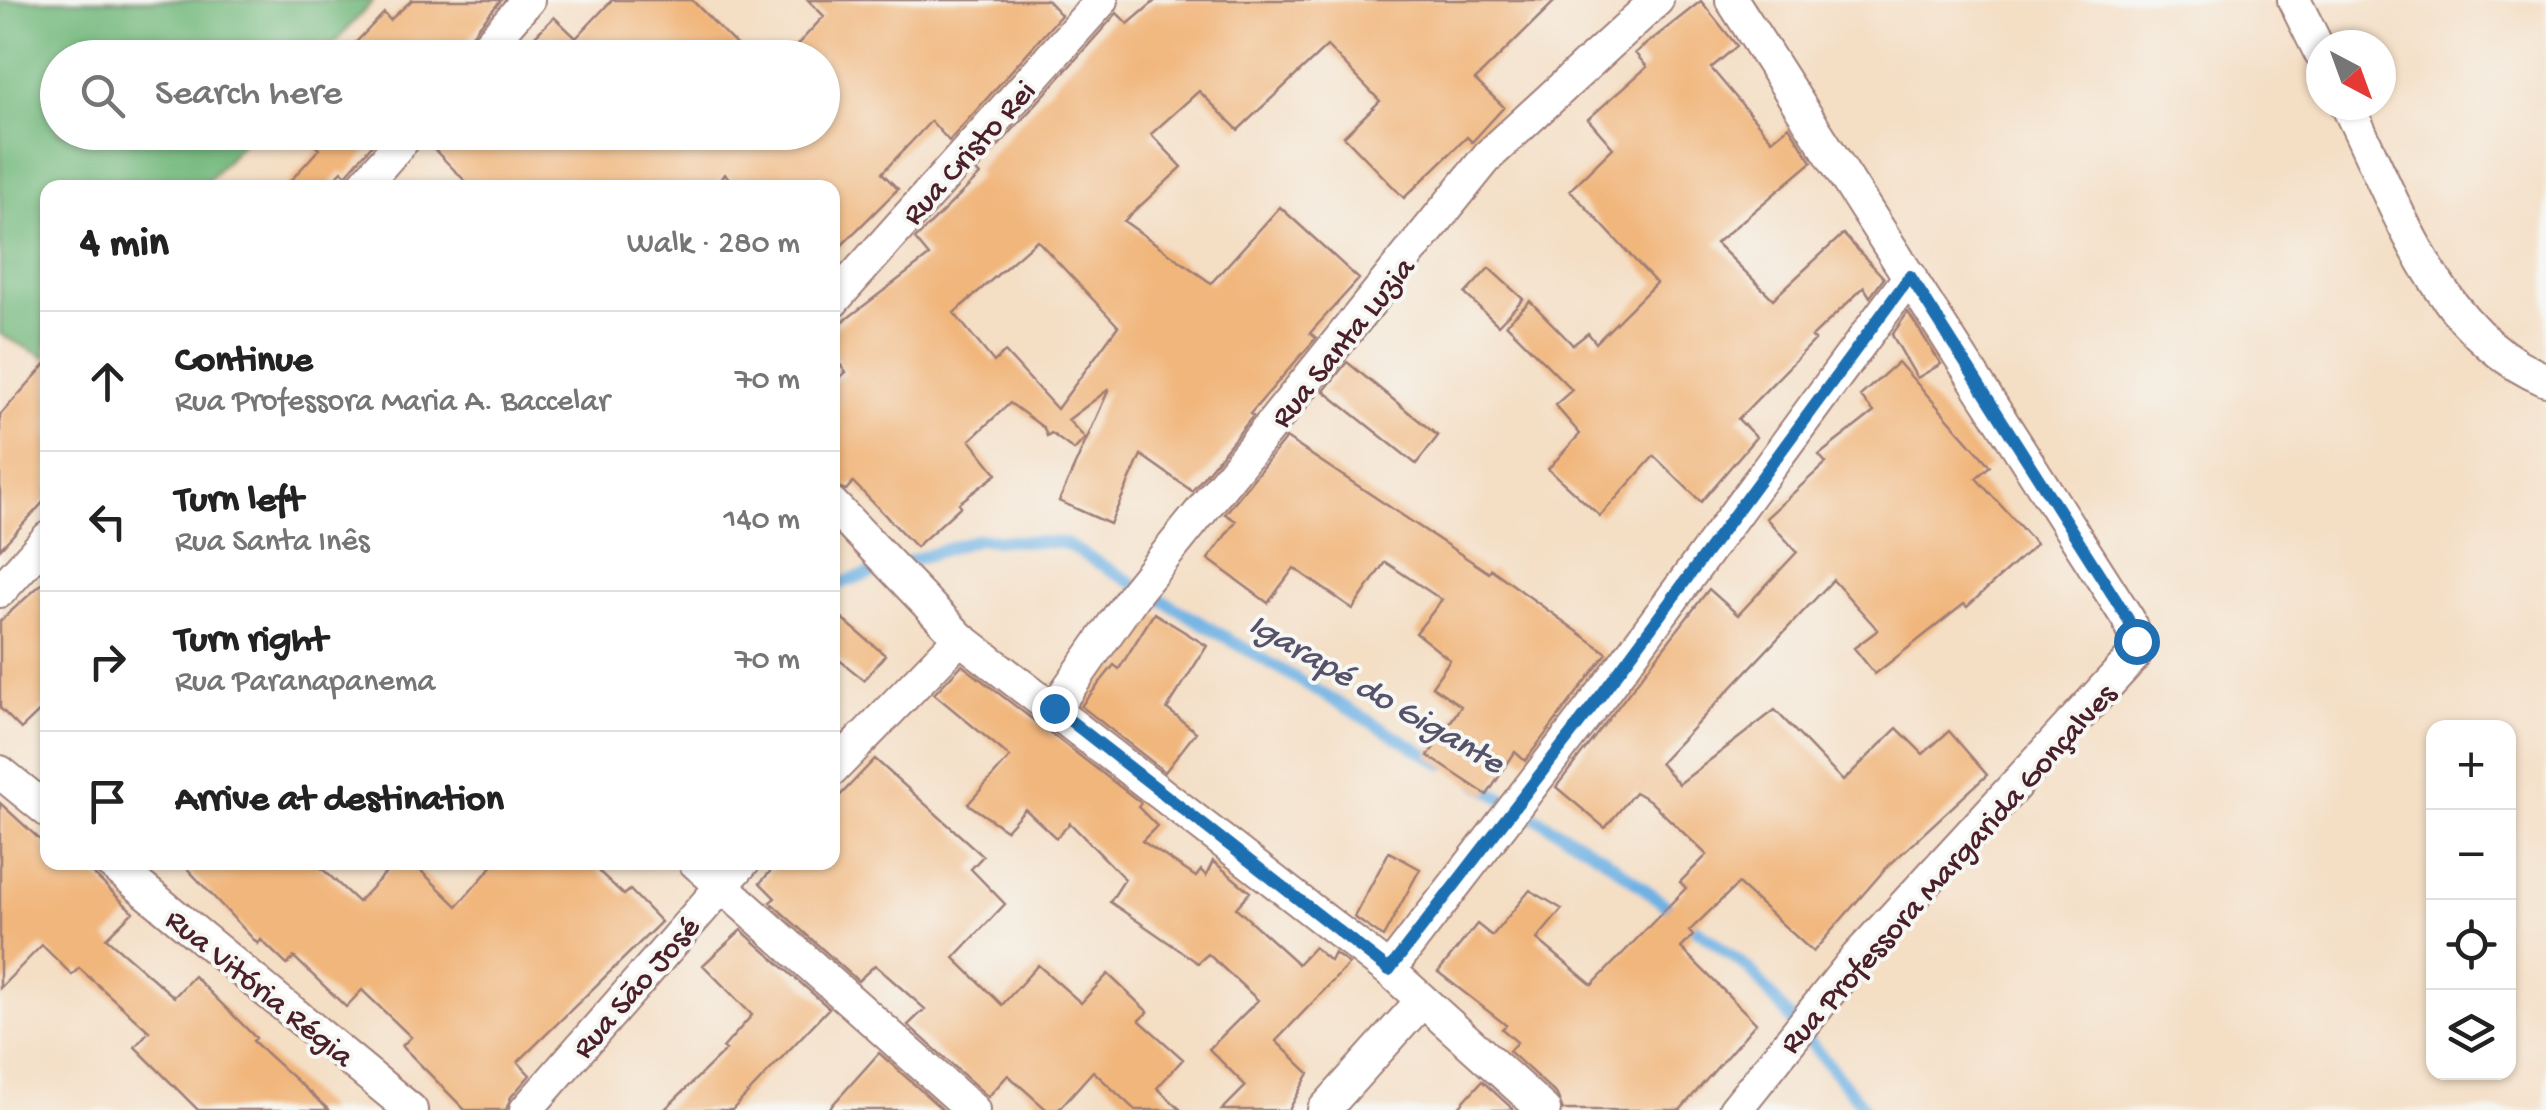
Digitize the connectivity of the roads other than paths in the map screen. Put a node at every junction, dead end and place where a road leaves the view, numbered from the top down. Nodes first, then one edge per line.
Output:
1 (528, 0) edge
2 (1102, 0) edge
3 (1658, 0) edge
4 (1732, 0) edge
5 (2294, 0) edge
6 (2309, 30) edge
7 (493, 40) edge
8 (2355, 120) edge
9 (394, 150) edge
10 (368, 180) edge
11 (1910, 276) junction
12 (840, 293) edge
13 (2546, 380) edge
14 (840, 512) edge
15 (40, 546) edge
16 (2, 585) edge
17 (960, 638) junction
18 (1054, 708) junction
19 (840, 762) edge
20 (0, 772) edge
21 (40, 804) edge
22 (120, 870) edge
23 (732, 874) edge
24 (1389, 970) junction
25 (1422, 1001) junction
26 (411, 1110) edge
27 (526, 1110) edge
28 (973, 1110) edge
29 (1324, 1110) edge
30 (1544, 1110) edge
31 (1735, 1110) edge

1 - 7 street
2 - 12 street, Rua Cristo Rei
3 - 18 street, Rua Santa Luzia
4 - 11 street
5 - 6 street
8 - 13 street
9 - 10 street
11 - 24 street
11 - 31 street, Rua Professora Margarida Gonçalves
14 - 17 street
15 - 16 street
17 - 18 street
17 - 19 street
18 - 24 street
20 - 21 street
22 - 26 street, Rua Vitória Régia
23 - 27 street, Rua São José
23 - 28 street
24 - 25 street
25 - 29 street
25 - 30 street

